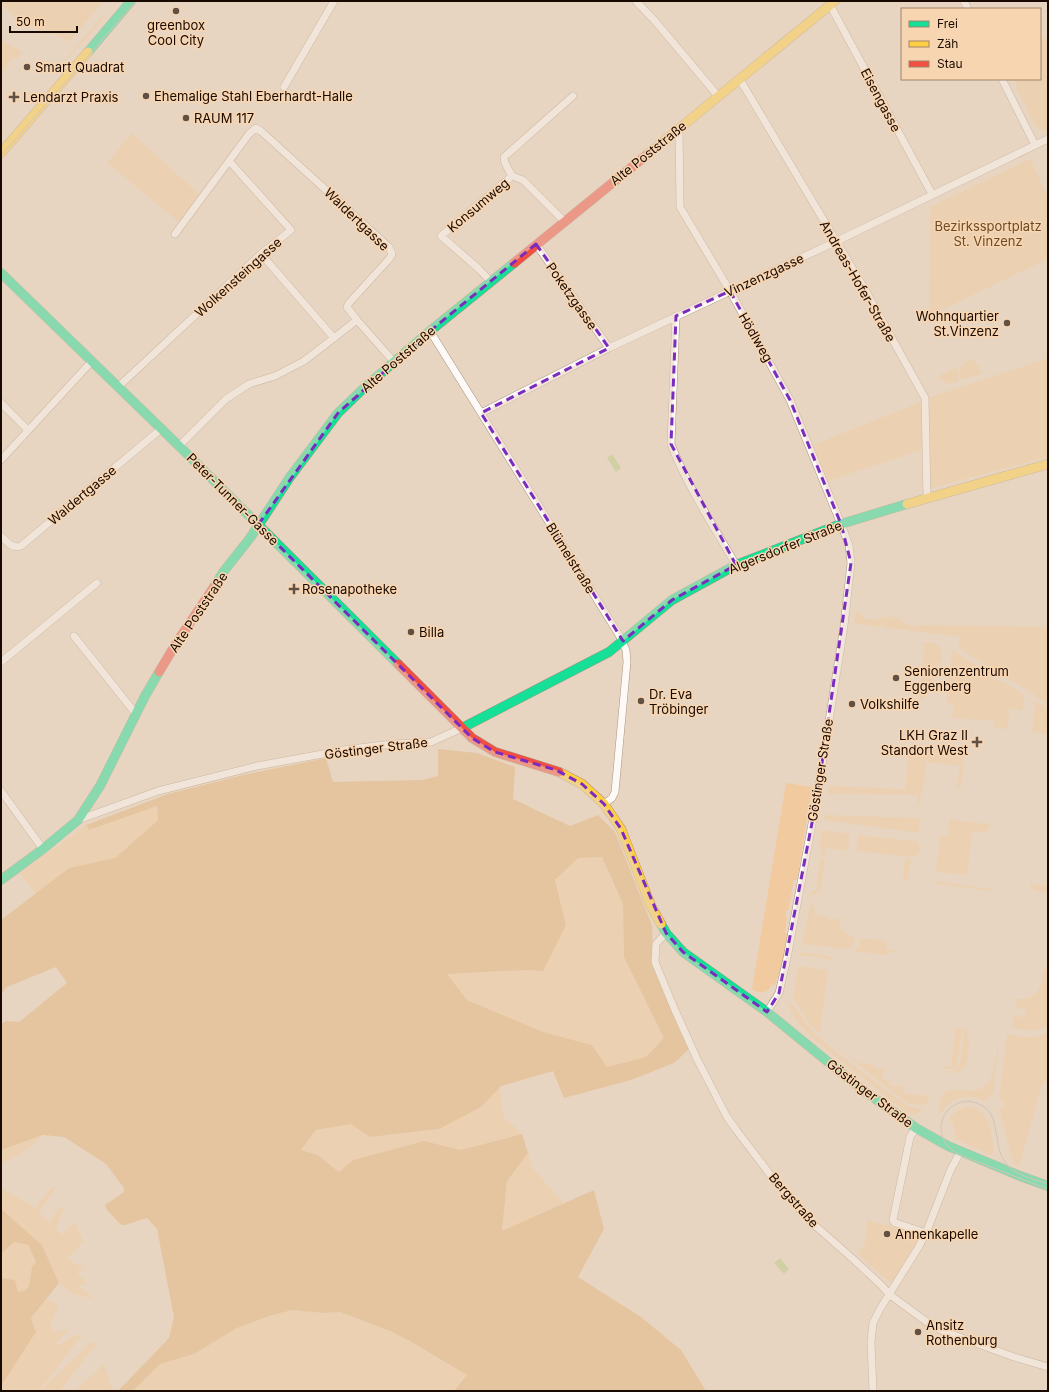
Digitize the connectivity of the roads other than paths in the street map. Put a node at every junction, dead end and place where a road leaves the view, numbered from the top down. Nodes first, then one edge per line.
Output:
1 (131, 1) edge
2 (334, 1) edge
3 (636, 1) edge
4 (832, 3) edge
5 (739, 78) junction
6 (1002, 80) edge
7 (284, 87) dead end
8 (573, 96) dead end
9 (718, 96) junction
10 (679, 128) junction
11 (1048, 140) edge
12 (1035, 145) junction
13 (1, 153) edge
14 (229, 161) junction
15 (512, 176) junction
16 (932, 194) junction
17 (564, 221) junction
18 (175, 234) dead end
19 (835, 242) junction
20 (536, 244) junction
21 (261, 254) junction
22 (1, 273) edge
23 (491, 282) junction
24 (730, 291) junction
25 (676, 316) junction
26 (357, 320) junction
27 (430, 331) junction
28 (334, 338) junction
29 (609, 348) junction
30 (92, 361) junction
31 (394, 362) junction
32 (118, 387) junction
33 (1, 403) edge
34 (481, 412) junction
35 (162, 429) junction
36 (28, 430) junction
37 (179, 446) junction
38 (1, 460) edge
39 (1048, 464) edge
40 (927, 498) junction
41 (841, 524) junction
42 (258, 525) junction
43 (1, 536) edge
44 (736, 565) junction
45 (97, 583) dead end
46 (74, 636) dead end
47 (623, 642) junction
48 (1, 662) edge
49 (136, 714) junction
50 (462, 728) junction
51 (1, 792) edge
52 (604, 804) junction
53 (78, 820) junction
54 (43, 848) junction
55 (1, 880) edge
56 (666, 932) junction
57 (767, 1012) junction
58 (916, 1128) junction
59 (961, 1151) junction
60 (1048, 1186) edge
61 (926, 1233) junction
62 (890, 1294) junction
63 (1048, 1367) edge
64 (873, 1391) edge

1 - 13 main road
2 - 7 street
3 - 9 street
4 - 5 main road, Alte Poststraße
4 - 16 street, Eisengasse
5 - 9 main road, Alte Poststraße
5 - 19 street, Andreas-Hofer-Straße
6 - 12 street
8 - 15 street, Konsumweg
9 - 10 main road, Alte Poststraße
10 - 17 main road, Alte Poststraße
10 - 24 street, Hödlweg
11 - 12 street, Vinzenzgasse
12 - 16 street, Vinzenzgasse
14 - 18 street
14 - 21 street, Wolkensteingasse
14 - 26 street, Waldertgasse
15 - 17 street, Konsumweg
15 - 23 street, Konsumweg
16 - 19 street, Vinzenzgasse
17 - 20 main road, Alte Poststraße
19 - 24 street, Vinzenzgasse
19 - 40 street, Andreas-Hofer-Straße
20 - 23 main road, Alte Poststraße
20 - 29 street, Poketzgasse
21 - 28 street
21 - 32 street, Wolkensteingasse
22 - 30 main road, Peter-Tunner-Gasse
23 - 27 main road, Alte Poststraße
24 - 25 street, Vinzenzgasse
24 - 41 street, Hödlweg
25 - 29 street, Vinzenzgasse
25 - 44 street
26 - 28 street
26 - 31 street, Waldertgasse
27 - 31 main road, Alte Poststraße
27 - 34 street, Blümelstraße
28 - 37 street
29 - 34 street, Vinzenzgasse
30 - 32 main road, Peter-Tunner-Gasse
30 - 36 street
31 - 42 main road, Alte Poststraße
32 - 35 main road, Peter-Tunner-Gasse
33 - 36 street
34 - 47 street, Blümelstraße
35 - 37 main road, Peter-Tunner-Gasse
35 - 43 street, Waldertgasse
36 - 38 street
37 - 42 main road, Peter-Tunner-Gasse
39 - 40 main road, Algersdorfer Straße
40 - 41 main road, Algersdorfer Straße
41 - 44 main road, Algersdorfer Straße
41 - 57 street, Göstinger Straße
42 - 49 main road, Alte Poststraße
42 - 50 main road, Peter-Tunner-Gasse
44 - 47 main road, Algersdorfer Straße
45 - 48 street
46 - 49 street
47 - 50 main road, Algersdorfer Straße
47 - 52 street, Blümelstraße
49 - 53 main road, Alte Poststraße
50 - 52 main road, Göstinger Straße
50 - 53 street, Göstinger Straße
51 - 54 street
52 - 56 main road, Göstinger Straße
53 - 54 main road, Göstinger Straße
54 - 55 main road, Göstinger Straße
56 - 57 main road, Göstinger Straße
56 - 62 street, Bergstraße
57 - 58 main road, Göstinger Straße
58 - 59 main road, Göstinger Straße
58 - 61 street
59 - 60 main road, Göstinger Straße
59 - 61 street
61 - 62 street
62 - 63 street, Bergstraße
62 - 64 street

